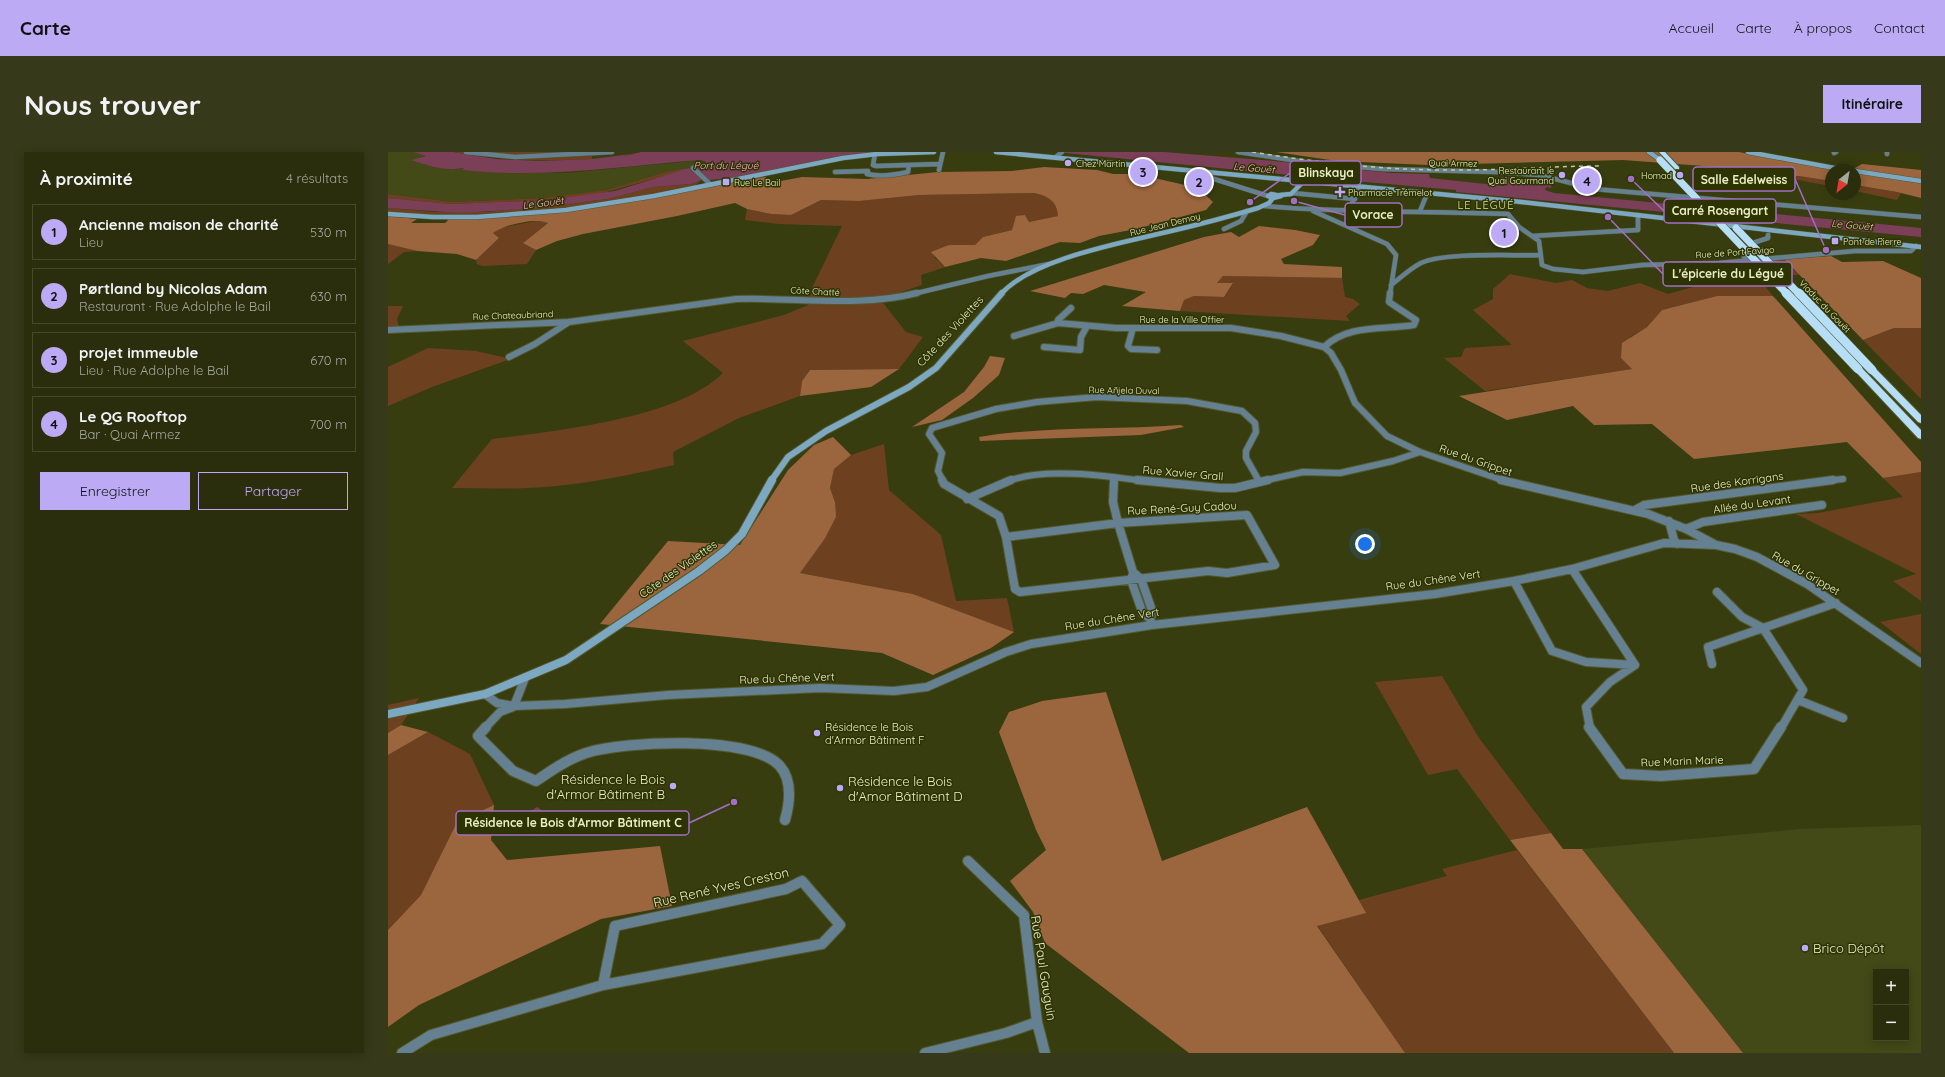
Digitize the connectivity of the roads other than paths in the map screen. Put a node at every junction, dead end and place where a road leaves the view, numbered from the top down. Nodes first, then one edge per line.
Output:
1 (466, 152) edge
2 (612, 152) edge
3 (934, 152) edge
4 (943, 152) edge
5 (996, 152) edge
6 (1238, 152) edge
7 (1649, 152) edge
8 (1652, 152) edge
9 (1748, 152) edge
10 (894, 153) edge
11 (1061, 153) edge
12 (874, 154) junction
13 (1661, 156) edge
14 (1056, 157) junction
15 (925, 164) junction
16 (940, 164) junction
17 (909, 165) junction
18 (1825, 166) edge
19 (693, 168) dead end
20 (924, 170) dead end
21 (939, 170) dead end
22 (835, 172) dead end
23 (1861, 173) edge
24 (1211, 175) junction
25 (1303, 182) junction
26 (1921, 182) edge
27 (711, 185) junction
28 (1360, 187) junction
29 (1292, 193) junction
30 (1427, 194) junction
31 (1280, 195) junction
32 (1268, 196) junction
33 (1273, 198) junction
34 (1355, 199) junction
35 (1491, 199) junction
36 (1264, 206) junction
37 (1313, 210) junction
38 (1349, 210) junction
39 (1420, 210) junction
40 (1247, 211) junction
41 (1494, 213) junction
42 (388, 214) edge
43 (1638, 215) junction
44 (1921, 218) edge
45 (1224, 229) dead end
46 (1768, 232) junction
47 (1532, 236) junction
48 (1889, 242) junction
49 (1921, 242) edge
50 (1918, 246) edge
51 (1539, 255) junction
52 (1655, 261) dead end
53 (1058, 263) junction
54 (1391, 285) junction
55 (1071, 308) dead end
56 (569, 322) junction
57 (1058, 323) junction
58 (1087, 326) junction
59 (1133, 328) junction
60 (388, 330) edge
61 (1014, 336) dead end
62 (1044, 347) dead end
63 (1324, 347) junction
64 (1157, 350) dead end
65 (509, 357) dead end
66 (1921, 420) edge
67 (1921, 436) edge
68 (1420, 452) junction
69 (1114, 477) junction
70 (1843, 479) dead end
71 (1259, 481) junction
72 (967, 499) junction
73 (1822, 505) dead end
74 (1634, 510) junction
75 (1669, 521) junction
76 (1118, 522) junction
77 (1686, 529) junction
78 (1006, 537) junction
79 (1678, 544) junction
80 (1716, 545) junction
81 (1572, 569) junction
82 (1132, 576) junction
83 (1141, 579) junction
84 (1514, 581) junction
85 (1717, 592) dead end
86 (1836, 603) junction
87 (1151, 621) junction
88 (1762, 628) junction
89 (1921, 663) edge
90 (1712, 664) dead end
91 (1635, 665) junction
92 (525, 678) junction
93 (485, 694) junction
94 (1798, 700) junction
95 (514, 706) junction
96 (388, 714) edge
97 (1843, 718) dead end
98 (785, 820) dead end
99 (968, 861) dead end
100 (603, 985) junction
101 (1037, 1022) junction
102 (402, 1053) edge
103 (925, 1053) edge
104 (1045, 1053) edge

1 - 2 street
3 - 10 street
4 - 16 street
5 - 14 street
6 - 44 street, Quai Armez
7 - 13 street
8 - 13 highway, Viaduc du Gouët
9 - 18 street
10 - 12 street
11 - 14 street
12 - 17 street
12 - 27 street
13 - 66 highway, Viaduc du Gouët, bridge
13 - 67 highway, Viaduc du Gouët, bridge
14 - 24 street
15 - 16 street
15 - 17 street
15 - 20 street
16 - 21 street
17 - 22 street
19 - 27 street
23 - 26 street
24 - 25 street
24 - 32 street
25 - 28 street
25 - 29 street
27 - 42 street
28 - 30 street
28 - 34 street
29 - 31 street
29 - 34 street
30 - 35 street
30 - 39 street
31 - 32 street
31 - 33 street, Rue Jean Demoy
32 - 33 street
33 - 36 street, Rue Jean Demoy
34 - 38 street
35 - 41 street
35 - 43 street
36 - 37 street
36 - 40 street, Rue Jean Demoy
37 - 38 street
37 - 54 street
38 - 39 street
39 - 41 street
40 - 45 street
40 - 53 street, Rue Jean Demoy
41 - 47 street
43 - 46 street
43 - 47 street
46 - 48 street
46 - 52 street
47 - 51 street
48 - 49 street
48 - 50 street
50 - 51 street, Rue de Port Favigo
51 - 54 street
53 - 56 street, Côte Chatté
53 - 92 street, Côte des Violettes
54 - 63 street
55 - 57 street
56 - 60 street, Rue Chateaubriand
56 - 65 street, Rue Chateaubriand
57 - 58 street, Rue de la Ville Offier
57 - 61 street
58 - 59 street, Rue de la Ville Offier
58 - 62 street
59 - 63 street, Rue de la Ville Offier
59 - 64 street
63 - 68 street, Rue du Grippet
68 - 71 street, Rue Xavier Grall
68 - 74 street, Rue du Grippet
69 - 71 street, Rue Xavier Grall
69 - 72 street, Rue Xavier Grall
69 - 76 street, Rue René-Guy Cadou
70 - 74 street, Rue des Korrigans
71 - 72 street, Rue Añjela Duval
72 - 78 street
73 - 77 street, Allée du Levant
74 - 75 street, Rue du Grippet
75 - 77 street, Rue du Grippet
75 - 79 street
76 - 78 street, Rue René-Guy Cadou
76 - 82 street, Rue René-Guy Cadou
76 - 83 street, Rue René-Guy Cadou
77 - 80 street, Rue du Grippet
78 - 82 street
79 - 80 street, Rue du Chêne Vert
79 - 81 street, Rue du Chêne Vert
80 - 86 street, Rue du Grippet
81 - 84 street, Rue du Chêne Vert
81 - 91 street
82 - 83 street, Rue René-Guy Cadou
82 - 87 street, Rue René-Guy Cadou
83 - 87 street, Rue René-Guy Cadou
84 - 87 street, Rue du Chêne Vert
84 - 91 street
85 - 88 street
86 - 88 street
86 - 89 street, Rue du Grippet
87 - 95 street, Rue du Chêne Vert
88 - 90 street
88 - 94 street
91 - 94 street, Rue Marin Marie
92 - 93 street, Côte des Violettes
92 - 95 street
93 - 95 street, Rue du Chêne Vert
93 - 96 street, Côte des Violettes
94 - 97 street
95 - 98 street
99 - 101 street, Rue Paul Gauguin
100 - 100 street, Rue René Yves Creston
100 - 102 street, Rue René Yves Creston
101 - 103 street
101 - 104 street, Rue Paul Gauguin

